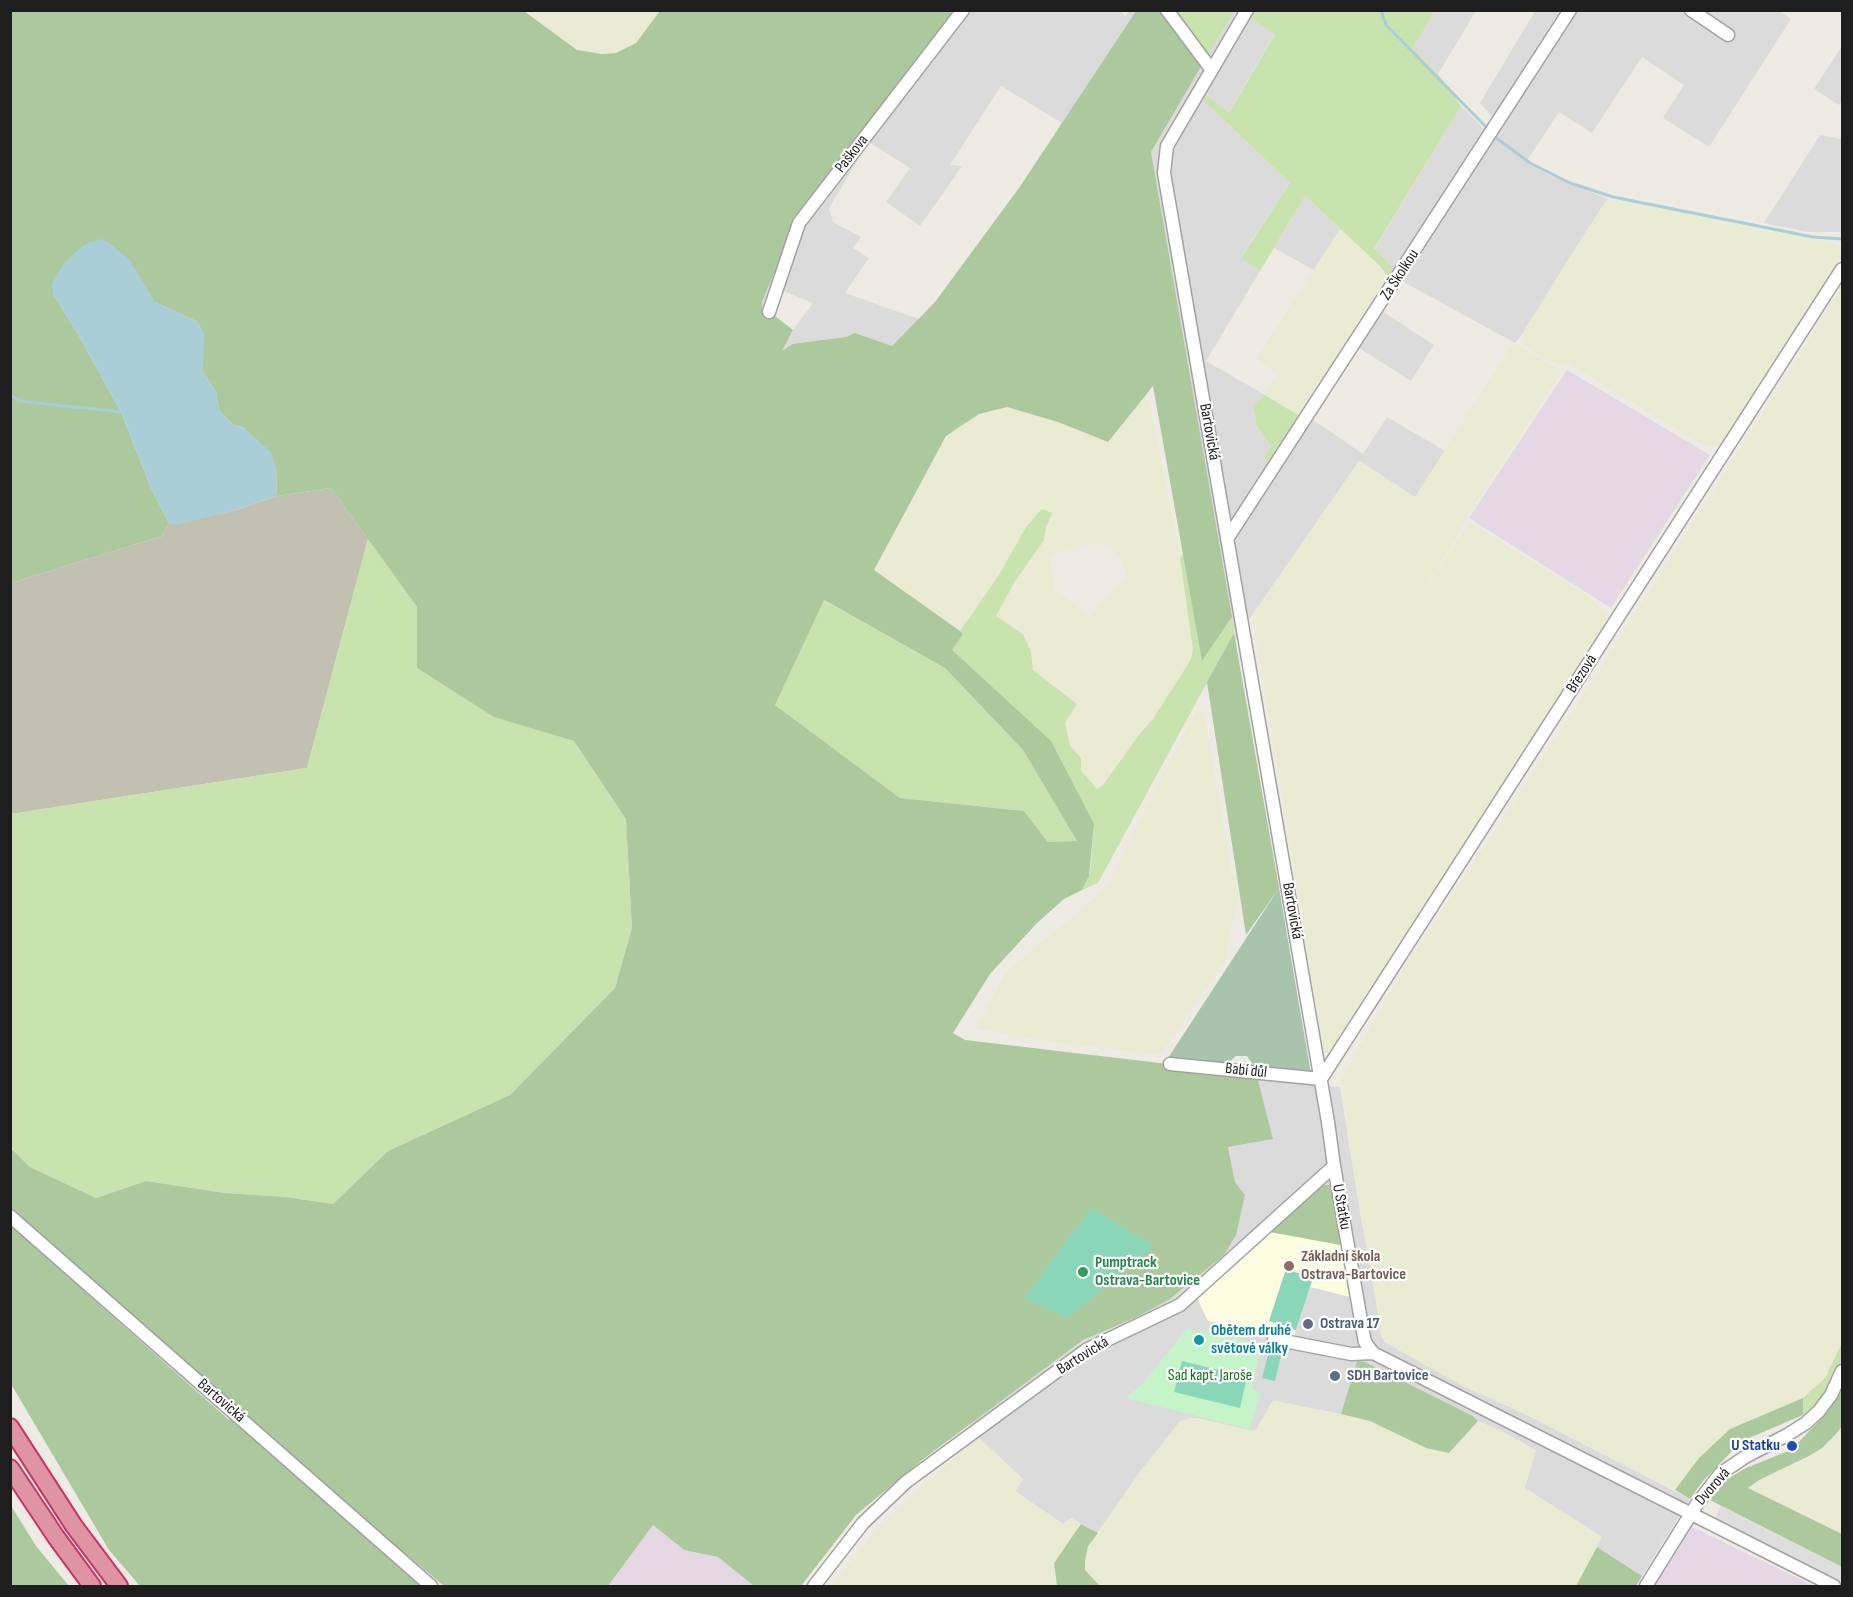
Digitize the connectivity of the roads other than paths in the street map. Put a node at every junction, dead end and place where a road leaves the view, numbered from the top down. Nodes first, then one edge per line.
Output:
1 (963, 10) edge
2 (1167, 10) edge
3 (1247, 10) edge
4 (1570, 10) edge
5 (1691, 10) edge
6 (1728, 34) dead end
7 (1211, 69) junction
8 (1842, 269) edge
9 (769, 312) dead end
10 (1227, 539) junction
11 (1170, 1064) dead end
12 (1321, 1079) junction
13 (1334, 1166) junction
14 (10, 1216) edge
15 (1274, 1339) dead end
16 (1373, 1353) junction
17 (1842, 1371) edge
18 (10, 1427) edge
19 (10, 1468) edge
20 (1690, 1514) junction
21 (92, 1587) edge
22 (119, 1587) edge
23 (431, 1587) edge
24 (814, 1587) edge
25 (1646, 1587) edge
26 (1834, 1587) edge

1 - 9 street, Paškova
2 - 7 street
3 - 7 street, Bartovická
4 - 10 street, Za Školkou
5 - 6 street
7 - 10 street, Bartovická
8 - 12 street, Březová
10 - 12 street, Bartovická
11 - 12 street, Babí důl
12 - 13 street, Bartovická
13 - 16 street, U Statku
13 - 24 street, Bartovická
14 - 23 street, Bartovická
15 - 16 street
16 - 20 street
17 - 20 street, Dvorová
18 - 22 highway
19 - 21 highway
20 - 25 street, Dvorová
20 - 26 street

